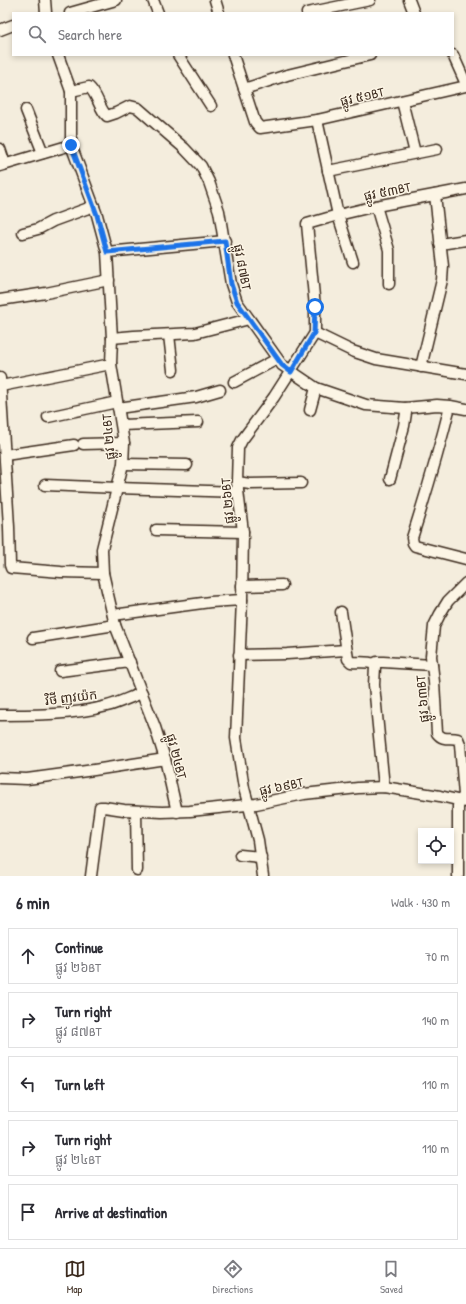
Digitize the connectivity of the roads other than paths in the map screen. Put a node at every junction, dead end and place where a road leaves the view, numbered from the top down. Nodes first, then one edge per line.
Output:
1 (46, 0) edge
2 (116, 0) edge
3 (153, 0) edge
4 (215, 0) edge
5 (370, 0) edge
6 (409, 0) edge
7 (46, 12) edge
8 (74, 12) edge
9 (158, 12) edge
10 (219, 12) edge
11 (312, 12) edge
12 (414, 12) edge
13 (12, 25) edge
14 (0, 30) edge
15 (58, 56) edge
16 (179, 56) edge
17 (233, 56) edge
18 (366, 56) edge
19 (453, 56) edge
20 (466, 85) edge
21 (244, 89) junction
22 (71, 91) junction
23 (402, 101) junction
24 (211, 106) dead end
25 (26, 110) dead end
26 (317, 120) junction
27 (71, 145) junction
28 (0, 149) edge
29 (437, 149) dead end
30 (44, 153) junction
31 (415, 153) junction
32 (2, 165) edge
33 (328, 170) junction
34 (466, 190) edge
35 (435, 195) junction
36 (94, 206) junction
37 (376, 206) junction
38 (338, 215) junction
39 (314, 222) joint
40 (23, 233) dead end
41 (466, 240) edge
42 (225, 241) junction
43 (440, 244) junction
44 (107, 252) junction
45 (352, 262) dead end
46 (109, 280) junction
47 (390, 284) dead end
48 (0, 300) edge
49 (249, 319) junction
50 (314, 333) junction
51 (169, 335) junction
52 (112, 338) junction
53 (277, 359) junction
54 (111, 364) junction
55 (420, 367) junction
56 (173, 370) dead end
57 (291, 372) junction
58 (466, 374) edge
59 (1, 382) edge
60 (234, 382) dead end
61 (316, 388) junction
62 (220, 390) dead end
63 (117, 405) junction
64 (450, 406) junction
65 (1, 408) edge
66 (405, 408) junction
67 (310, 410) dead end
68 (466, 410) edge
69 (48, 417) dead end
70 (198, 422) dead end
71 (122, 425) junction
72 (124, 443) junction
73 (5, 455) junction
74 (124, 464) junction
75 (187, 465) dead end
76 (390, 479) dead end
77 (300, 483) dead end
78 (45, 485) dead end
79 (238, 487) junction
80 (118, 488) junction
81 (156, 530) dead end
82 (243, 532) junction
83 (466, 560) edge
84 (103, 573) junction
85 (466, 583) edge
86 (282, 585) dead end
87 (242, 586) junction
88 (242, 600) junction
89 (341, 612) dead end
90 (112, 615) junction
91 (116, 625) junction
92 (33, 638) dead end
93 (346, 650) junction
94 (239, 655) junction
95 (130, 662) junction
96 (374, 664) junction
97 (432, 665) junction
98 (60, 671) dead end
99 (142, 693) junction
100 (0, 715) edge
101 (165, 759) junction
102 (0, 778) edge
103 (384, 787) junction
104 (463, 802) edge
105 (249, 806) junction
106 (136, 811) junction
107 (177, 812) junction
108 (240, 855) dead end
109 (261, 857) junction
110 (137, 870) dead end
111 (91, 876) edge
112 (263, 876) edge
113 (458, 876) edge

1 - 7 street
2 - 8 street
3 - 9 street
4 - 10 street
5 - 11 street
6 - 12 street
13 - 14 street
15 - 22 street, ផ្លូវ ២៤BT
16 - 24 street
17 - 21 street
18 - 21 street
19 - 20 street
20 - 23 street, ផ្លូវ ៥១BT
21 - 26 street, ផ្លូវ ៥១BT
22 - 27 street, ផ្លូវ ២៤BT
22 - 42 street, ផ្លូវ ៨៧BT
23 - 26 street, ផ្លូវ ៥១BT
23 - 31 street
25 - 30 street
26 - 33 street
27 - 30 street
27 - 36 street, ផ្លូវ ២៤BT
28 - 32 street
29 - 31 street
30 - 32 street
31 - 33 street
33 - 38 street
34 - 35 street, ផ្លូវ ៥៣BT
35 - 37 street, ផ្លូវ ៥៣BT
35 - 43 street
36 - 40 street
36 - 44 street, ផ្លូវ ២៤BT
37 - 38 street, ផ្លូវ ៥៣BT
37 - 47 street
38 - 39 street, ផ្លូវ ៥៣BT
38 - 45 street
39 - 50 street, ផ្លូវ ២៦BT
41 - 43 street
42 - 44 street
42 - 49 street, ផ្លូវ ៨៧BT
43 - 55 street
44 - 46 street, ផ្លូវ ២៤BT
46 - 48 street
46 - 52 street, ផ្លូវ ២៤BT
49 - 51 street
49 - 53 street, ផ្លូវ ៨៧BT
50 - 55 street
50 - 57 street, ផ្លូវ ២៦BT
51 - 52 street
51 - 56 street
52 - 54 street, ផ្លូវ ២៤BT
53 - 57 street, ផ្លូវ ៨៧BT
53 - 60 street
54 - 59 street
54 - 63 street, ផ្លូវ ២៤BT
55 - 58 street
57 - 61 street, ផ្លូវ ៨៧BT
57 - 79 street, ផ្លូវ ២៦BT
59 - 65 street
61 - 66 street, ផ្លូវ ៨៧BT
61 - 67 street
62 - 63 street
63 - 69 street
63 - 71 street, ផ្លូវ ២៤BT
64 - 66 street, ផ្លូវ ៨៧BT
64 - 68 street, ផ្លូវ ៨៧BT
64 - 83 street
65 - 73 street
66 - 76 street
70 - 71 street
71 - 72 street, ផ្លូវ ២៤BT
72 - 73 street
72 - 74 street, ផ្លូវ ២៤BT
73 - 84 street
74 - 75 street
74 - 80 street, ផ្លូវ ២៤BT
77 - 79 street
78 - 80 street
79 - 80 street
79 - 82 street, ផ្លូវ ២៦BT
80 - 84 street, ផ្លូវ ២៤BT
81 - 82 street
82 - 87 street, ផ្លូវ ២៦BT
84 - 90 street, ផ្លូវ ២៤BT
85 - 97 street, ផ្លូវ ៦៣BT
86 - 87 street
87 - 88 street, ផ្លូវ ២៦BT
88 - 90 street
88 - 94 street, ផ្លូវ ២៦BT
89 - 93 street
90 - 91 street, ផ្លូវ ២៤BT
91 - 92 street
91 - 95 street, ផ្លូវ ២៤BT
93 - 94 street
93 - 96 street
94 - 105 street, ផ្លូវ ២៦BT
95 - 98 street
95 - 99 street, ផ្លូវ ២៤BT
96 - 97 street
96 - 103 street
97 - 104 street, ផ្លូវ ៦៣BT
99 - 100 street, វិថី ញូវយ៉ក
99 - 101 street, ផ្លូវ ២៤BT
101 - 102 street
101 - 107 street, ផ្លូវ ២៤BT
103 - 104 street, ផ្លូវ ៦៩BT
103 - 105 street, ផ្លូវ ៦៩BT
104 - 113 street, ផ្លូវ ៦៣BT
105 - 107 street, ផ្លូវ ៦៩BT
105 - 109 street, ផ្លូវ ២៦BT
106 - 107 street, ផ្លូវ ៦៩BT
106 - 110 street
106 - 111 street, ផ្លូវ ៦៩BT
108 - 109 street
109 - 112 street, ផ្លូវ ២៦BT

